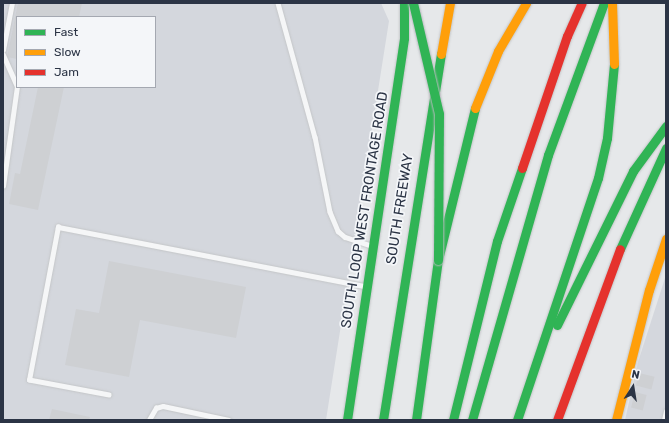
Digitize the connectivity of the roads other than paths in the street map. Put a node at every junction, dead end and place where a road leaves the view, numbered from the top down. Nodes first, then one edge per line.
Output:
1 (12, 3) edge
2 (278, 3) edge
3 (404, 3) edge
4 (413, 3) edge
5 (450, 3) edge
6 (526, 3) edge
7 (582, 3) edge
8 (604, 3) edge
9 (612, 3) edge
10 (3, 50) edge
11 (3, 54) edge
12 (16, 84) edge
13 (17, 88) edge
14 (666, 126) edge
15 (666, 148) edge
16 (3, 186) edge
17 (666, 239) edge
18 (373, 246) junction
19 (438, 260) junction
20 (367, 286) junction
21 (536, 363) junction
22 (109, 395) dead end
23 (666, 411) edge
24 (149, 420) edge
25 (229, 420) edge
26 (347, 420) edge
27 (383, 420) edge
28 (416, 420) edge
29 (453, 420) edge
30 (472, 420) edge
31 (517, 420) edge
32 (557, 420) edge
33 (616, 420) edge
34 (664, 420) edge

1 - 10 lane
2 - 18 lane
3 - 18 main road, SOUTH LOOP WEST FRONTAGE ROAD
4 - 19 main road, bridge
5 - 27 main road, SOUTH FREEWAY
6 - 19 main road, bridge
7 - 29 main road
8 - 30 main road
9 - 21 main road
11 - 12 lane
13 - 16 lane
14 - 21 main road
15 - 32 main road
17 - 33 main road
18 - 20 main road, SOUTH LOOP WEST FRONTAGE ROAD
19 - 28 main road
20 - 22 lane
20 - 26 main road, SOUTH LOOP WEST FRONTAGE ROAD
21 - 31 main road
23 - 34 lane
24 - 25 lane

